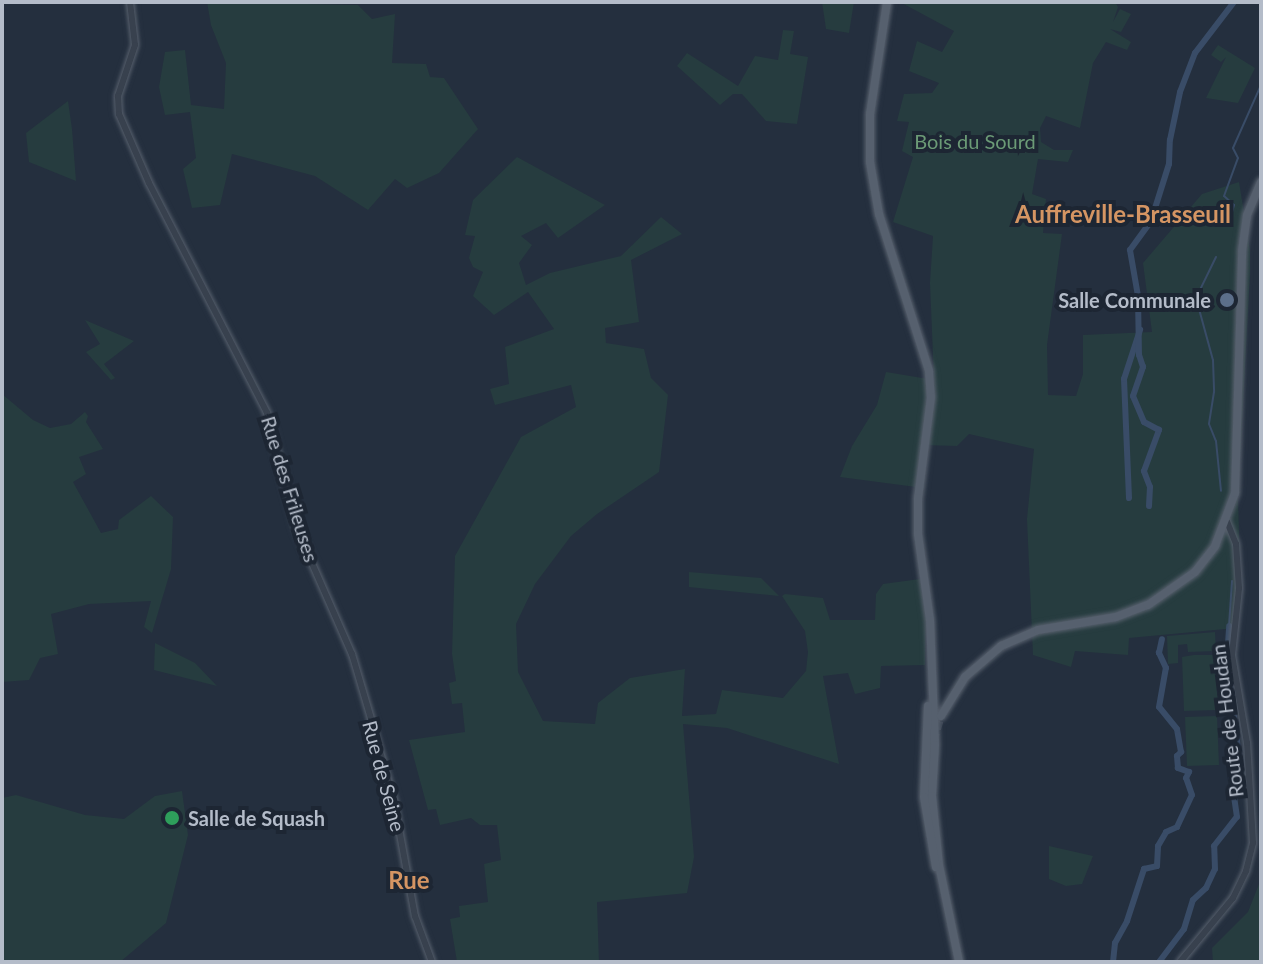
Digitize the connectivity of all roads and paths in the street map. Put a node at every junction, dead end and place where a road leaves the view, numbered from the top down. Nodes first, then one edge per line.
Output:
1 (130, 2) edge
2 (887, 2) edge
3 (1261, 182) edge
4 (1233, 493) junction
5 (1223, 535) junction
6 (932, 654) junction
7 (941, 716) tunnel mouth
8 (372, 722) joint
9 (930, 752) tunnel mouth
10 (939, 865) junction
11 (944, 905) junction
12 (432, 962) edge
13 (956, 962) edge
14 (1180, 962) edge

1 - 8 street, Rue des Frileuses
2 - 6 main road
3 - 4 main road
4 - 5 main road
4 - 5 main road
5 - 7 main road
5 - 14 street, Route de Houdan
6 - 10 main road
6 - 11 main road
8 - 12 street, Rue de Seine
9 - 10 main road
10 - 11 main road
10 - 13 main road
11 - 13 main road

